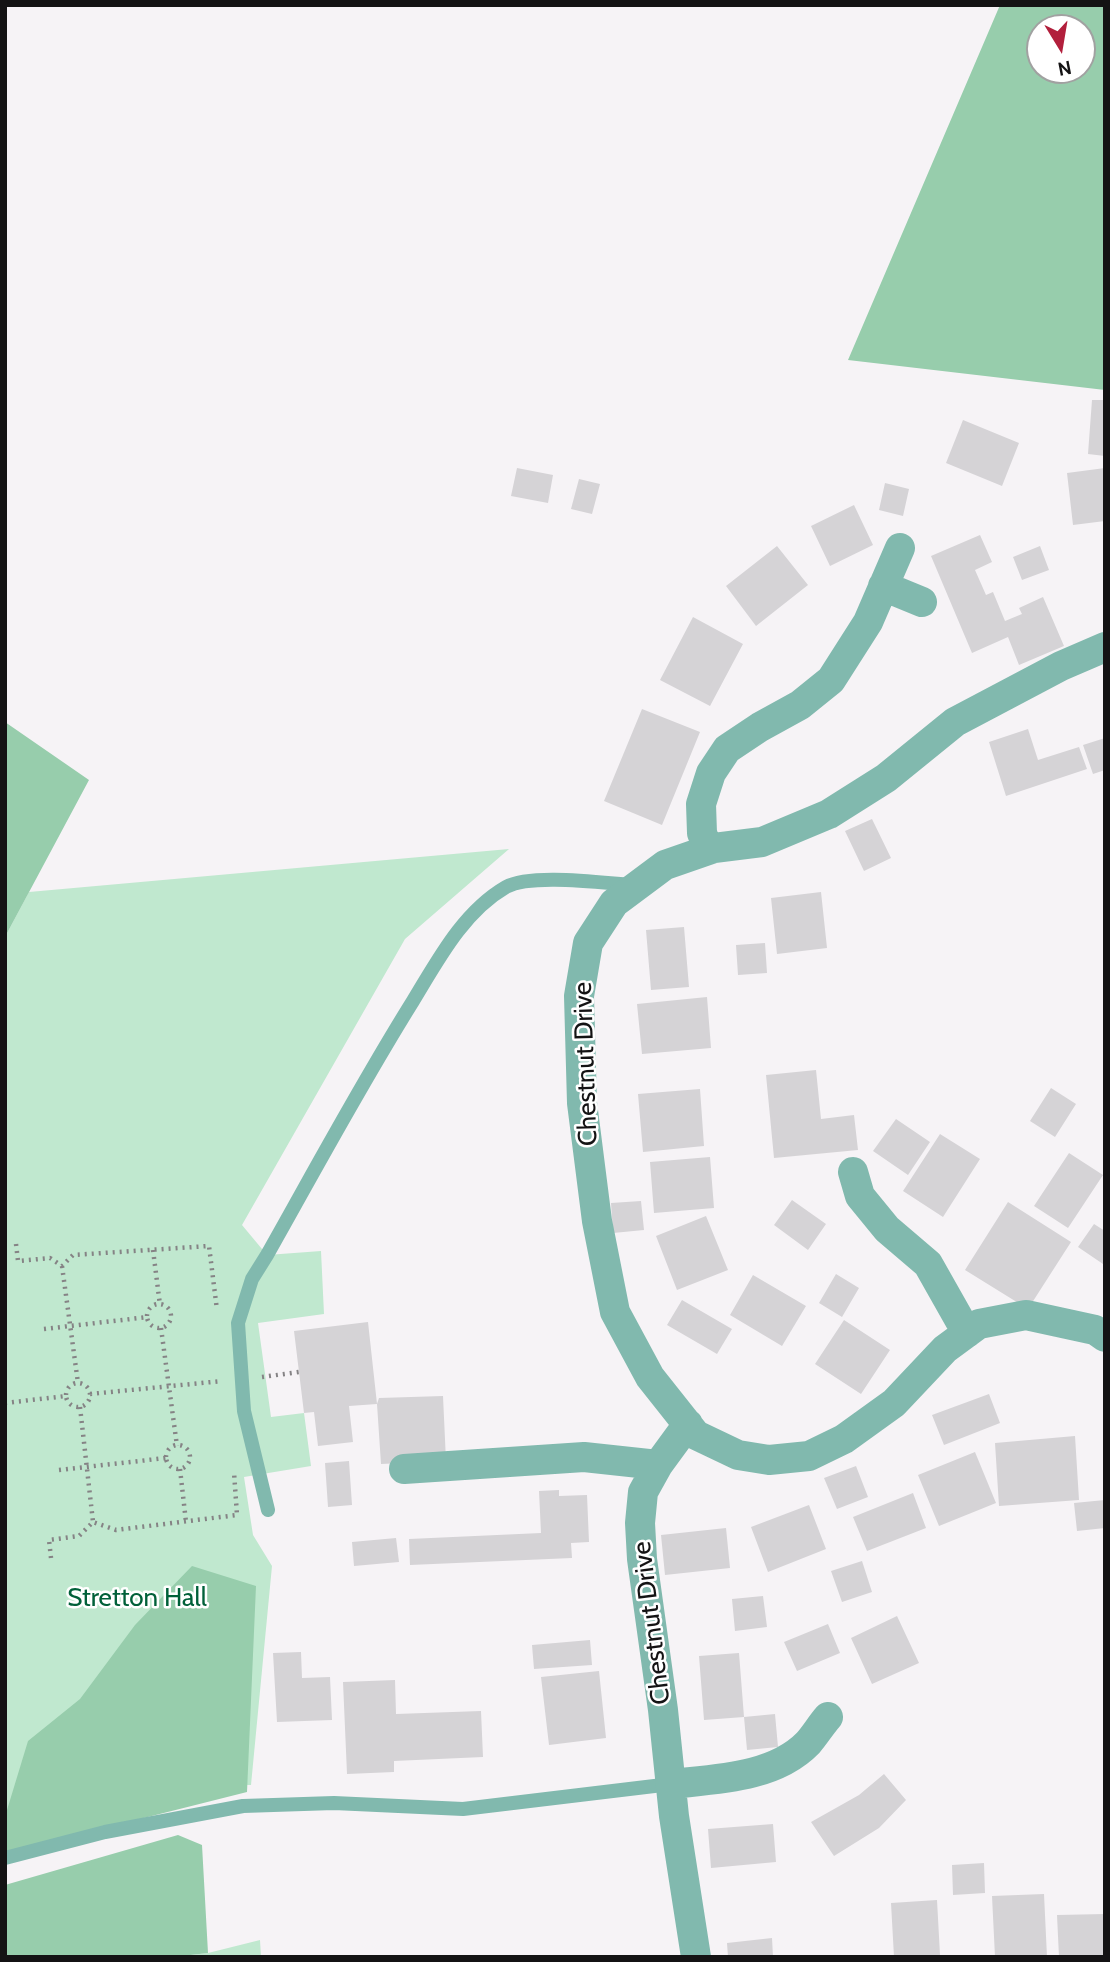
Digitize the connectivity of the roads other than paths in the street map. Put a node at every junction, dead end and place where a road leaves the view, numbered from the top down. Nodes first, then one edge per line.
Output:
1 (900, 548) dead end
2 (883, 586) junction
3 (922, 601) dead end
4 (1105, 647) edge
5 (708, 850) junction
6 (638, 885) junction
7 (853, 1172) dead end
8 (1102, 1326) edge
9 (967, 1333) junction
10 (688, 1424) junction
11 (658, 1465) junction
12 (404, 1469) dead end
13 (268, 1510) dead end
14 (828, 1717) dead end
15 (671, 1784) junction
16 (5, 1858) edge
17 (696, 1957) edge

1 - 2 street
2 - 3 street
2 - 5 street
4 - 5 street, Chestnut Drive
5 - 6 street, Chestnut Drive
6 - 10 street, Chestnut Drive
6 - 13 lane
7 - 9 street
8 - 9 street
9 - 10 street
10 - 11 street, Chestnut Drive
11 - 12 street
11 - 15 street, Chestnut Drive
14 - 15 street
15 - 16 lane
15 - 17 street, Chestnut Drive

